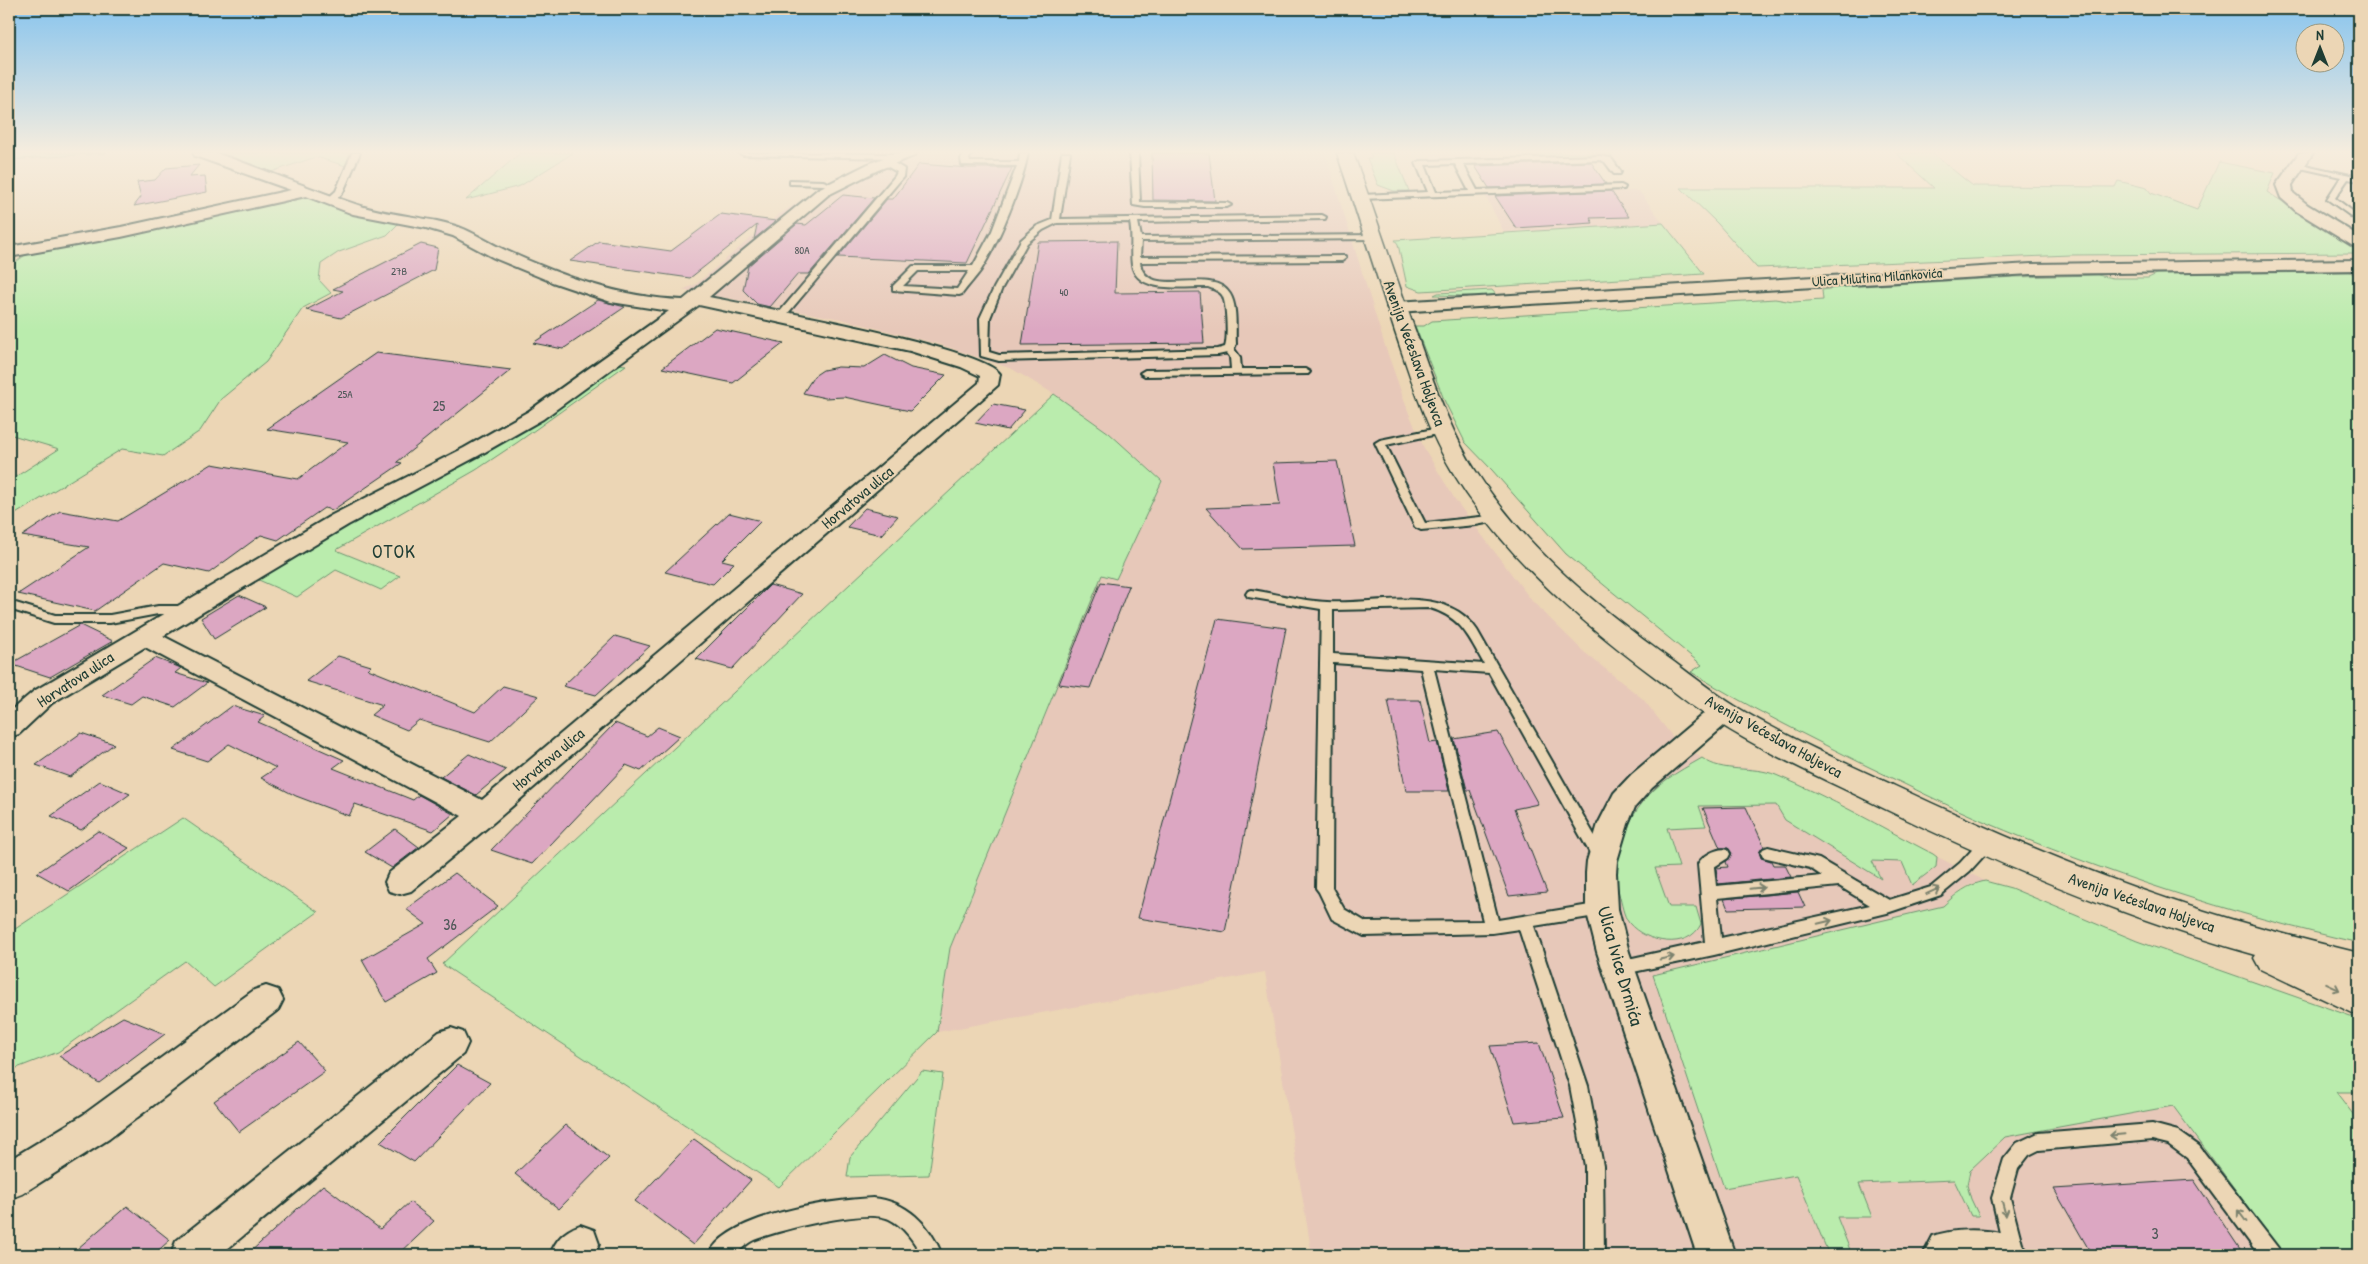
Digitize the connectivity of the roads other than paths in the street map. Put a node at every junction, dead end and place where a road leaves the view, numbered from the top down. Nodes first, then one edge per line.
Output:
1 (212, 212) edge
2 (364, 212) edge
3 (798, 212) edge
4 (869, 212) edge
5 (1003, 212) edge
6 (1057, 212) edge
7 (1366, 212) edge
8 (2308, 212) edge
9 (2347, 212) edge
10 (1322, 217) dead end
11 (1134, 220) junction
12 (2359, 220) edge
13 (1056, 221) junction
14 (1374, 237) junction
15 (1137, 239) junction
16 (2359, 243) edge
17 (9, 252) edge
18 (1342, 258) dead end
19 (1135, 260) junction
20 (2359, 265) edge
21 (977, 269) junction
22 (691, 302) junction
23 (1396, 307) junction
24 (780, 317) junction
25 (1229, 349) junction
26 (1236, 372) junction
27 (1306, 372) dead end
28 (1145, 373) dead end
29 (1443, 430) junction
30 (1498, 518) junction
31 (1252, 594) dead end
32 (9, 605) edge
33 (1327, 606) junction
34 (189, 610) junction
35 (144, 636) junction
36 (1326, 658) junction
37 (1426, 664) junction
38 (1493, 669) junction
39 (1723, 712) junction
40 (9, 727) edge
41 (484, 814) junction
42 (1986, 844) junction
43 (1768, 853) dead end
44 (1723, 854) dead end
45 (1602, 861) junction
46 (1839, 880) junction
47 (400, 882) dead end
48 (1708, 893) junction
49 (1887, 907) junction
50 (1602, 909) junction
51 (2194, 921) junction
52 (1526, 922) junction
53 (1492, 927) junction
54 (1714, 948) junction
55 (1619, 968) junction
56 (2359, 968) edge
57 (266, 1000) dead end
58 (2359, 1000) edge
59 (451, 1043) dead end
60 (9, 1181) edge
61 (2017, 1252) edge
62 (1594, 1253) dead end
63 (190, 1255) edge
64 (719, 1255) edge
65 (932, 1255) edge
66 (1716, 1255) edge
67 (1932, 1255) edge
68 (2271, 1255) edge

1 - 17 street
2 - 22 street, Horvatova ulica
3 - 22 street, Horvatova ulica
4 - 24 lane
5 - 21 lane
6 - 13 lane
7 - 14 street, Avenija Većeslava Holjevca
8 - 16 street
9 - 12 lane
10 - 11 lane
11 - 13 lane
11 - 15 lane
13 - 25 lane
14 - 15 lane
14 - 23 street, Avenija Većeslava Holjevca
15 - 19 lane
18 - 19 lane
19 - 25 lane
20 - 23 street, Ulica Milutina Milankovića
21 - 21 lane
22 - 24 street, Horvatova ulica
22 - 34 street, Horvatova ulica
23 - 29 street, Avenija Većeslava Holjevca
24 - 41 street, Horvatova ulica
25 - 26 lane
26 - 27 lane
26 - 28 lane
29 - 30 street, Avenija Većeslava Holjevca
29 - 30 lane
30 - 39 street, Avenija Većeslava Holjevca
31 - 33 lane
32 - 34 lane
33 - 36 lane
33 - 38 lane
34 - 35 street, Horvatova ulica
35 - 40 street, Horvatova ulica
35 - 41 street
36 - 37 lane
36 - 53 lane
37 - 38 lane
37 - 53 lane
38 - 45 lane
39 - 42 street, Avenija Većeslava Holjevca
39 - 45 street, Ulica Ivice Drmića
41 - 47 street, Horvatova ulica
49 -> 42 lane
42 - 51 street, Avenija Većeslava Holjevca
43 - 46 lane
44 - 48 lane
45 - 50 street, Ulica Ivice Drmića
48 -> 46 lane
46 - 49 lane
48 - 54 lane
54 -> 49 lane
50 - 52 lane
50 - 55 street, Ulica Ivice Drmića
51 - 56 street, Avenija Većeslava Holjevca
51 -> 58 street
52 - 53 lane
52 - 62 lane
55 -> 54 lane
55 - 66 street, Ulica Ivice Drmića
57 - 60 street
59 - 63 street
61 - 67 lane
68 -> 61 lane
64 - 65 lane

